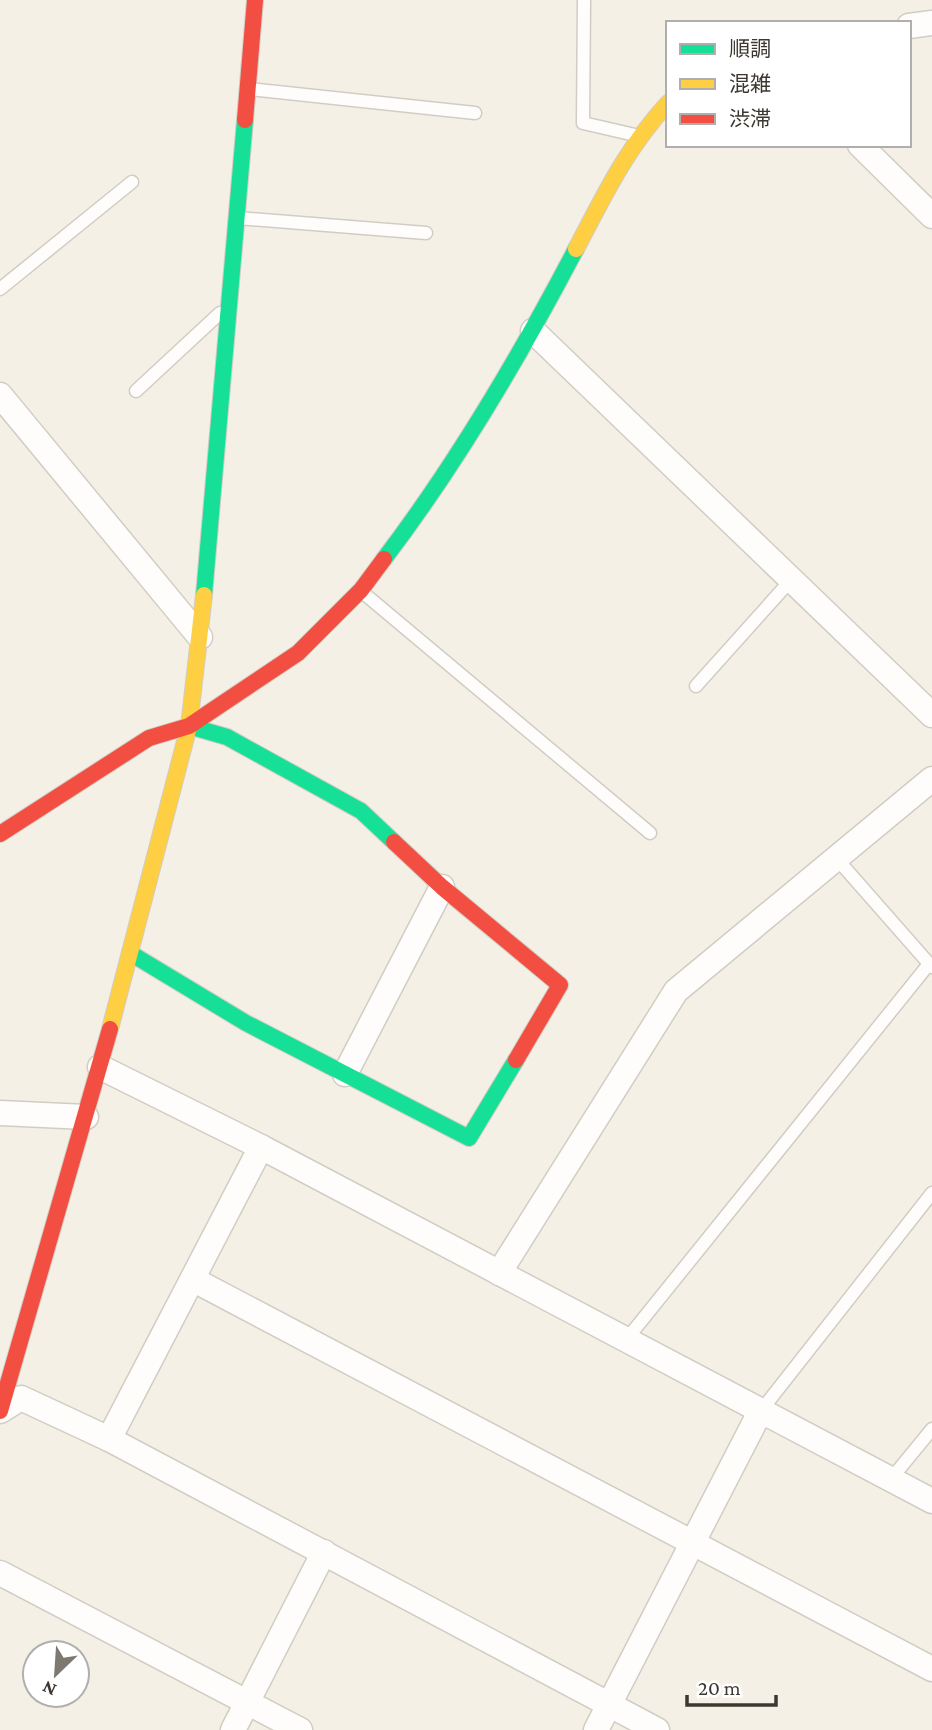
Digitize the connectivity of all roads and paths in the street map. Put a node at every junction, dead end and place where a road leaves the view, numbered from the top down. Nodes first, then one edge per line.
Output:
1 (235, 0) edge
2 (584, 0) edge
3 (254, 11) edge
4 (932, 23) edge
5 (911, 26) edge
6 (250, 89) junction
7 (666, 105) edge
8 (475, 113) dead end
9 (638, 136) junction
10 (862, 147) edge
11 (132, 182) dead end
12 (932, 216) edge
13 (237, 218) junction
14 (426, 233) dead end
15 (0, 289) edge
16 (228, 305) junction
17 (533, 331) junction
18 (136, 391) dead end
19 (1, 399) edge
20 (792, 580) junction
21 (361, 590) junction
22 (200, 637) junction
23 (695, 686) dead end
24 (932, 715) edge
25 (189, 726) junction
26 (932, 779) edge
27 (0, 833) edge
28 (650, 833) dead end
29 (837, 859) junction
30 (442, 887) junction
31 (130, 953) junction
32 (930, 965) edge
33 (100, 1067) junction
34 (345, 1074) junction
35 (0, 1112) edge
36 (86, 1117) junction
37 (261, 1147) junction
38 (932, 1194) edge
39 (499, 1273) junction
40 (194, 1280) junction
41 (626, 1340) junction
42 (0, 1411) edge
43 (760, 1412) junction
44 (932, 1429) edge
45 (109, 1439) junction
46 (891, 1479) junction
47 (932, 1501) edge
48 (692, 1544) junction
49 (324, 1552) junction
50 (0, 1573) edge
51 (932, 1669) edge
52 (248, 1703) junction
53 (609, 1704) junction
54 (233, 1730) edge
55 (300, 1730) edge
56 (596, 1730) edge
57 (657, 1730) edge

1 - 3 street
2 - 9 lane
3 - 6 street
4 - 5 street
6 - 8 lane
6 - 13 street
7 - 9 street
9 - 17 street
10 - 12 street
11 - 15 lane
13 - 14 lane
13 - 16 street
16 - 18 lane
16 - 22 street
17 - 20 street
17 - 21 street
19 - 22 street
20 - 23 lane
20 - 24 street
21 - 25 street
21 - 28 lane
22 - 25 street
25 - 27 street
25 - 30 street
25 - 31 street
26 - 29 street
29 - 32 lane
29 - 39 street
30 - 34 street
30 - 34 street
31 - 33 street
31 - 34 street
32 - 41 lane
33 - 36 street
33 - 37 street
35 - 36 street
36 - 42 street
37 - 39 street
37 - 40 street
38 - 43 lane
39 - 41 street
40 - 45 street
40 - 48 street
41 - 43 street
42 - 45 street
43 - 46 street
43 - 48 street
44 - 46 lane
45 - 49 street
46 - 47 street
48 - 51 street
48 - 53 street
49 - 52 street
49 - 53 street
50 - 52 street
52 - 54 street
52 - 55 street
53 - 56 street
53 - 57 street

